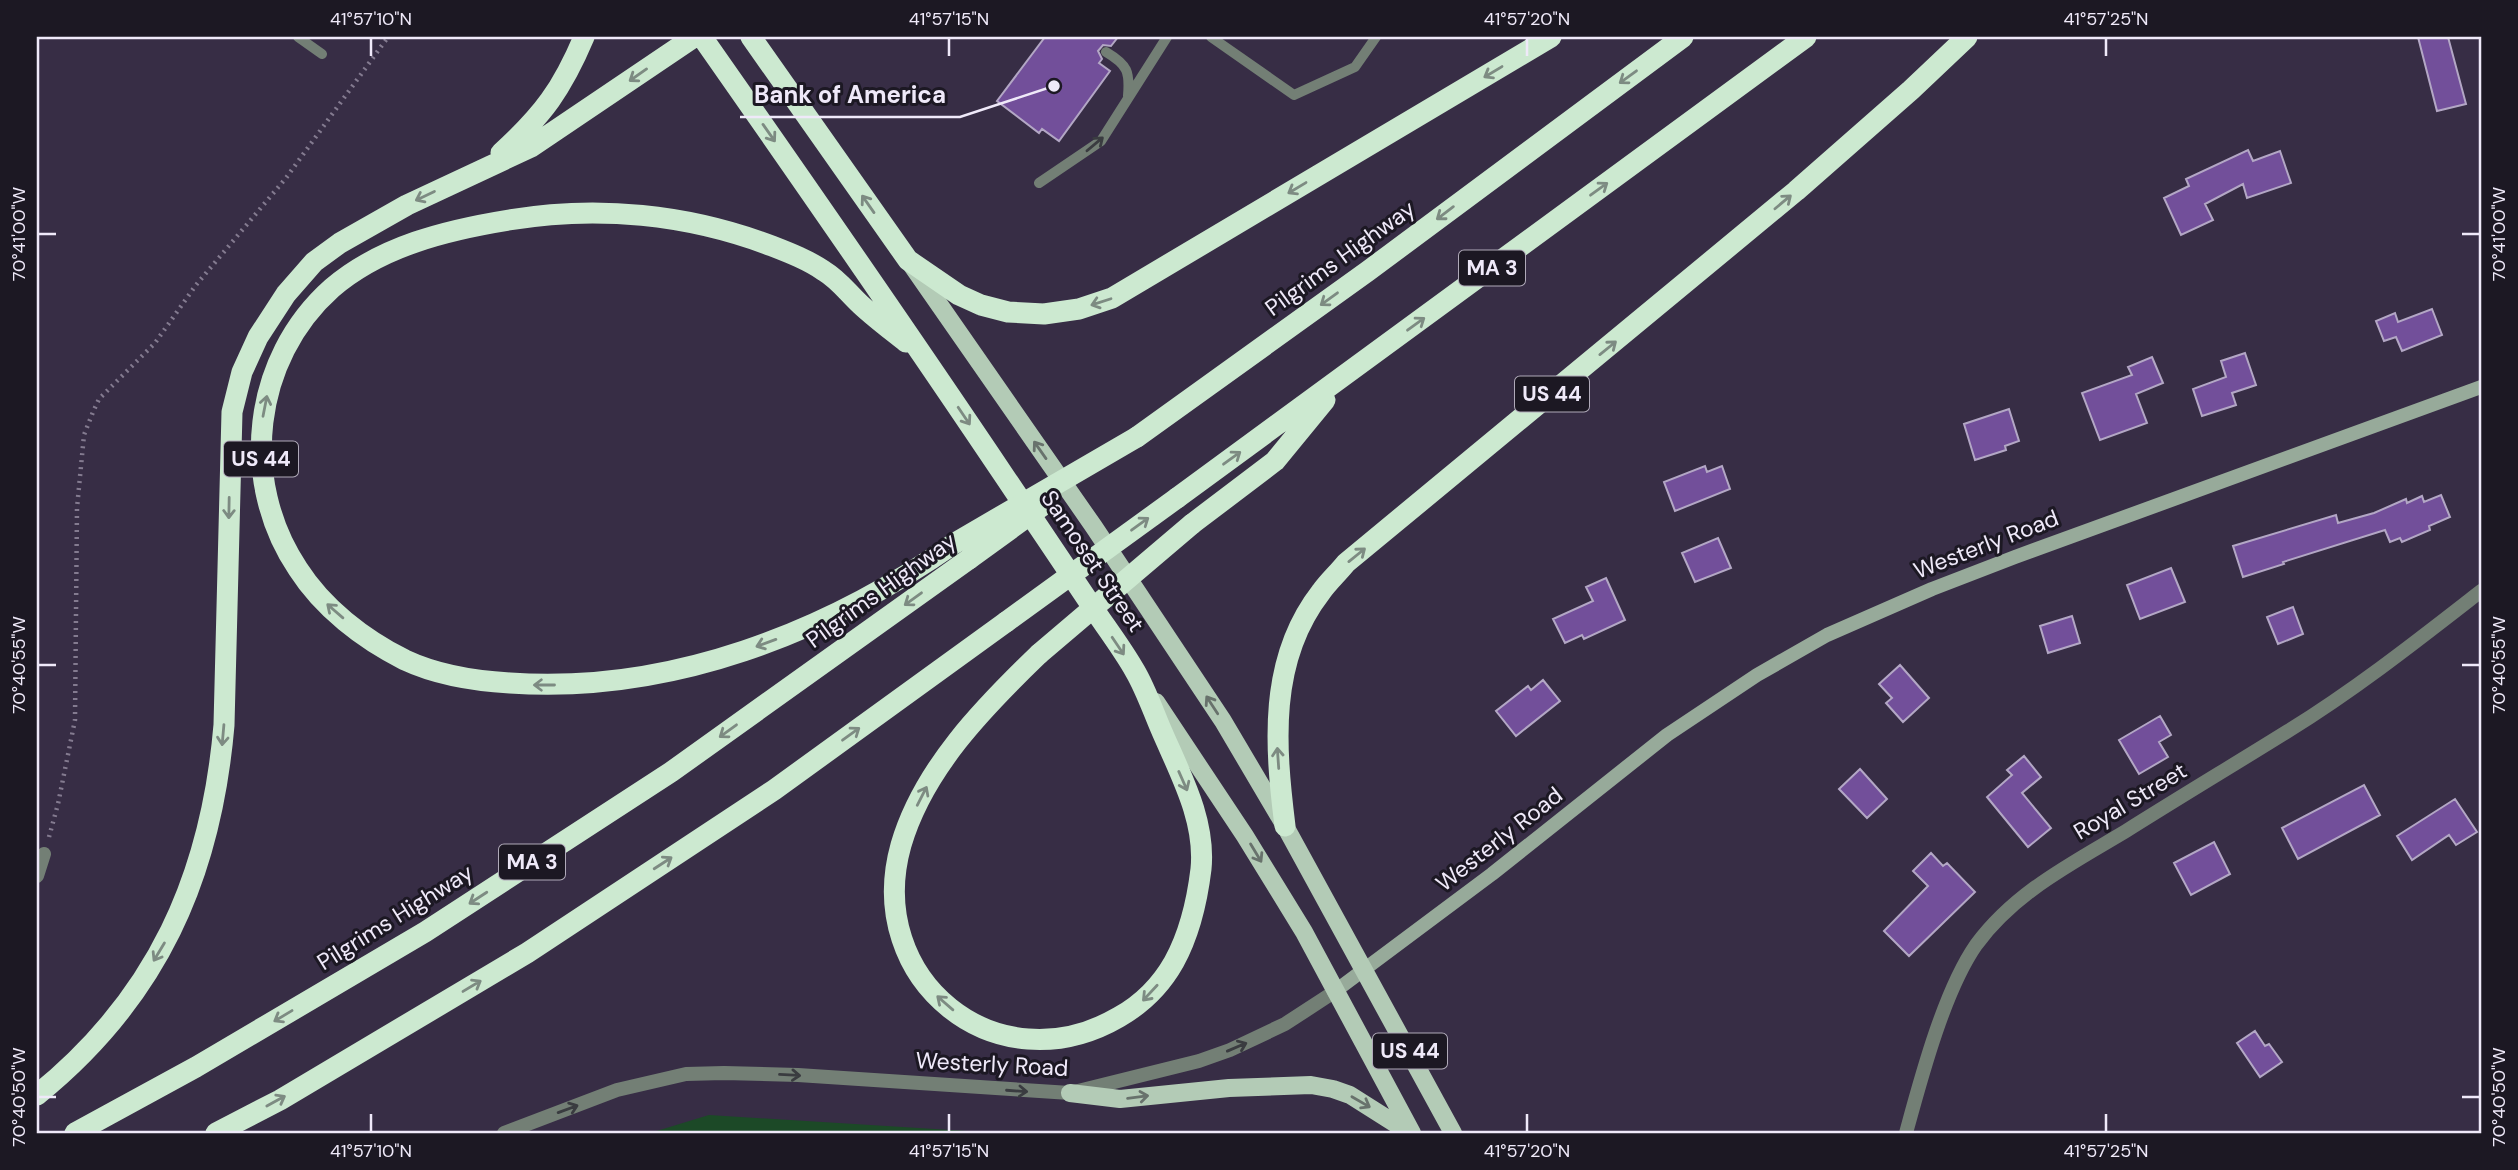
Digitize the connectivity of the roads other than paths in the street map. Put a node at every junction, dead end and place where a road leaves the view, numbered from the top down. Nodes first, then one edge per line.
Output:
1 (298, 37) edge
2 (584, 37) edge
3 (694, 37) edge
4 (702, 37) edge
5 (751, 37) edge
6 (1167, 37) edge
7 (1211, 37) edge
8 (1376, 37) edge
9 (1551, 37) edge
10 (1683, 37) edge
11 (1806, 37) edge
12 (1967, 37) edge
13 (1107, 52) dead end
14 (321, 54) dead end
15 (1127, 99) junction
16 (486, 166) junction
17 (1040, 183) dead end
18 (908, 260) junction
19 (926, 360) junction
20 (1345, 376) junction
21 (2481, 387) edge
22 (962, 551) junction
23 (2481, 591) edge
24 (1137, 673) junction
25 (1285, 826) junction
26 (44, 854) road end
27 (37, 876) edge
28 (1364, 969) junction
29 (1334, 992) junction
30 (1070, 1093) junction
31 (37, 1095) edge
32 (75, 1133) edge
33 (216, 1133) edge
34 (504, 1133) edge
35 (1411, 1133) edge
36 (1454, 1133) edge
37 (1906, 1133) edge

1 - 14 lane
2 - 16 highway
3 -> 16 highway
4 -> 19 highway, Samoset Street
18 -> 5 highway, Samoset Street
6 - 15 lane
7 - 8 lane
9 -> 18 highway
10 -> 22 highway, Pilgrims Highway / US 44, bridge
20 -> 11 highway, MA 3
25 -> 12 highway, US 44
13 - 15 lane
17 -> 15 lane
16 -> 31 highway
25 -> 18 main road, Samoset Street
22 -> 19 highway, US 44
19 -> 24 highway, Samoset Street / US 44
24 -> 20 highway, bridge
33 -> 20 highway, MA 3, bridge
21 - 28 street, Westerly Road
22 -> 32 highway, Pilgrims Highway / MA 3
23 - 37 street, Royal Street
24 -> 29 main road, Samoset Street / US 44
25 - 28 main road, Samoset Street / US 44
26 - 27 street
28 - 29 street, Westerly Road
28 - 36 main road, Samoset Street / US 44
30 -> 29 street, Westerly Road
29 - 35 main road, Samoset Street / US 44
34 -> 30 street, Westerly Road
30 -> 35 main road

